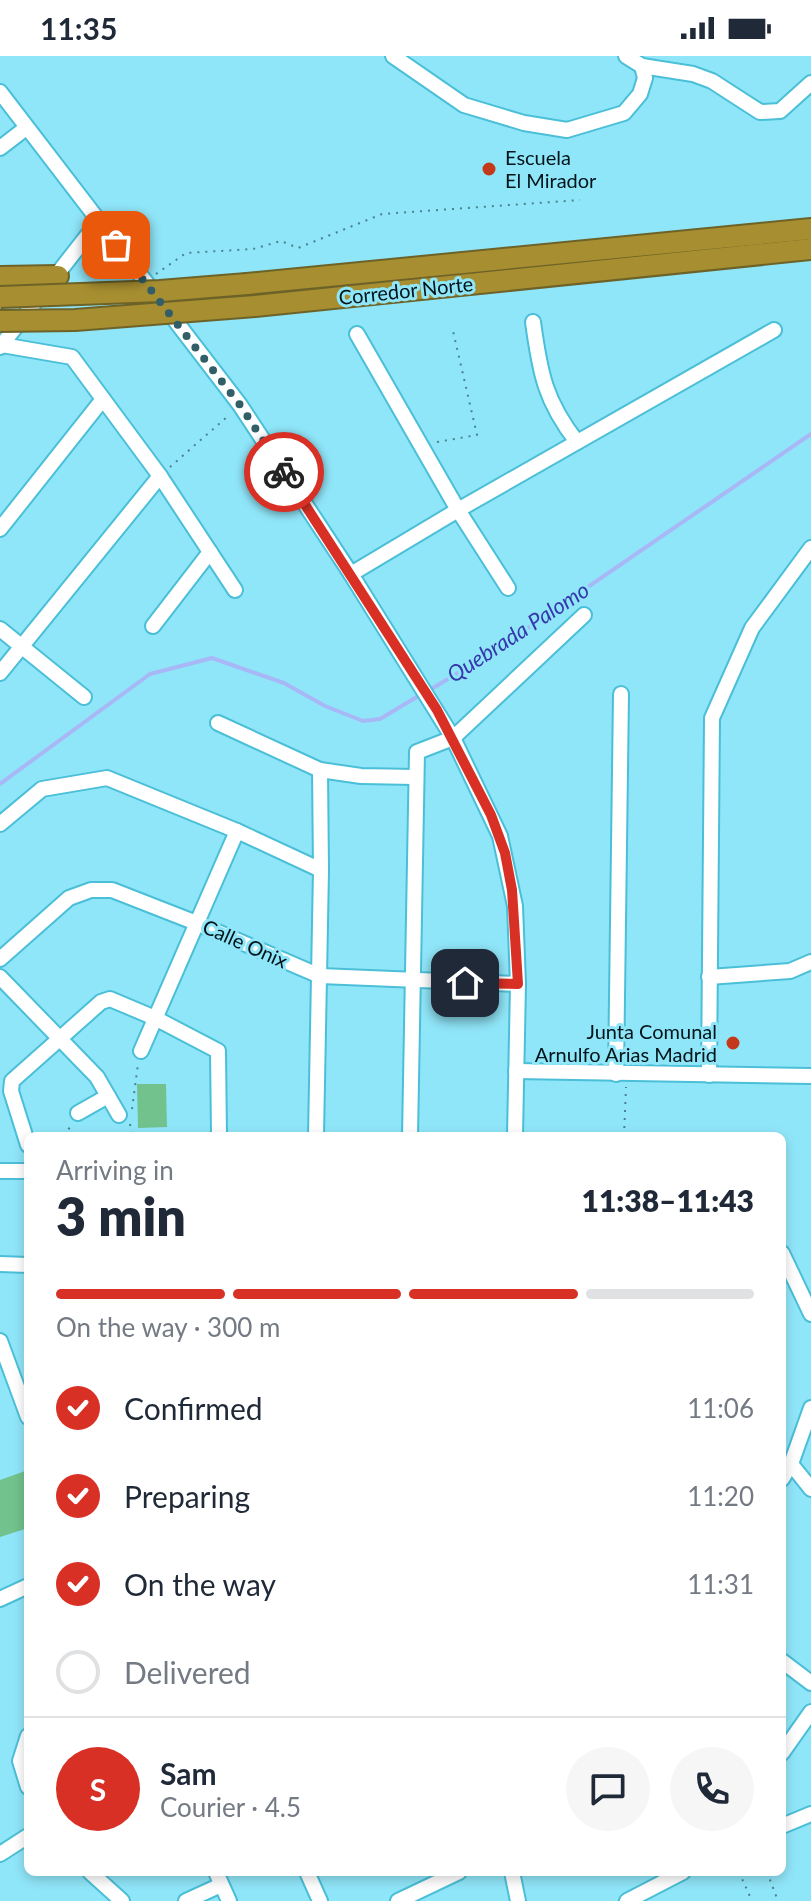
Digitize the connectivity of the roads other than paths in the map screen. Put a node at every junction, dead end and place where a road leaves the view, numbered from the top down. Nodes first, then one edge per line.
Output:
1 (393, 56) edge
2 (626, 56) edge
3 (642, 66) junction
4 (811, 83) edge
5 (0, 92) edge
6 (26, 128) junction
7 (0, 148) edge
8 (98, 222) junction
9 (811, 229) edge
10 (811, 249) edge
11 (58, 276) junction
12 (0, 277) edge
13 (0, 297) edge
14 (0, 321) edge
15 (533, 322) dead end
16 (774, 330) dead end
17 (357, 334) dead end
18 (1, 346) edge
19 (103, 399) junction
20 (577, 442) junction
21 (160, 476) junction
22 (458, 510) junction
23 (0, 529) edge
24 (811, 548) edge
25 (210, 552) junction
26 (351, 574) junction
27 (508, 588) dead end
28 (235, 590) dead end
29 (584, 615) dead end
30 (153, 626) dead end
31 (0, 629) edge
32 (22, 646) junction
33 (0, 673) edge
34 (621, 694) dead end
35 (84, 697) dead end
36 (218, 723) dead end
37 (453, 738) junction
38 (320, 770) junction
39 (415, 777) junction
40 (0, 824) edge
41 (237, 831) junction
42 (321, 870) junction
43 (199, 924) junction
44 (0, 959) edge
45 (811, 962) edge
46 (320, 976) junction
47 (0, 977) edge
48 (709, 977) junction
49 (413, 982) junction
50 (518, 984) junction
51 (155, 1018) junction
52 (59, 1039) junction
53 (141, 1051) road end
54 (516, 1071) junction
55 (621, 1074) junction
56 (709, 1075) junction
57 (811, 1076) edge
58 (108, 1096) junction
59 (78, 1113) dead end
60 (125, 1115) road end
61 (24, 1132) edge
62 (219, 1132) edge
63 (316, 1132) edge
64 (410, 1132) edge
65 (515, 1132) edge
66 (0, 1171) edge
67 (24, 1171) edge
68 (786, 1261) edge
69 (0, 1264) edge
70 (24, 1265) edge
71 (811, 1314) edge
72 (2, 1351) edge
73 (23, 1388) edge
74 (811, 1408) edge
75 (791, 1464) junction
76 (786, 1472) edge
77 (811, 1489) edge
78 (24, 1588) edge
79 (0, 1599) edge
80 (786, 1664) edge
81 (811, 1683) edge
82 (811, 1712) edge
83 (786, 1747) edge
84 (24, 1748) edge
85 (24, 1774) edge
86 (811, 1814) edge
87 (786, 1824) edge
88 (24, 1839) edge
89 (0, 1854) edge
90 (94, 1876) edge
91 (309, 1876) edge
92 (451, 1876) edge
93 (513, 1876) edge
94 (675, 1876) edge
95 (219, 1878) edge
96 (122, 1901) edge
97 (186, 1901) edge
98 (229, 1901) edge
99 (320, 1901) edge
100 (398, 1901) edge
101 (518, 1901) edge
102 (627, 1901) edge

1 - 3 street
2 - 3 street
3 - 4 street
5 - 6 street
6 - 7 street
6 - 8 street
8 - 11 street
8 - 26 street
9 - 13 highway, Corredor Norte, bridge
10 - 14 highway, Corredor Norte, bridge
11 - 12 highway
11 - 18 street
15 - 20 street
16 - 20 street
17 - 22 street
18 - 19 street
19 - 21 street
19 - 23 street
20 - 22 street
21 - 25 street
21 - 32 street
22 - 26 street
22 - 27 street
24 - 48 street
25 - 28 street
25 - 30 street
26 - 37 street
29 - 37 street
31 - 32 street
32 - 33 street
32 - 35 street
34 - 55 street
36 - 38 street
37 - 39 street
37 - 50 street
38 - 39 street
38 - 42 street
39 - 49 street
40 - 41 street
41 - 42 street
41 - 43 street
42 - 46 street
43 - 44 street, Calle Onix
43 - 46 street, Calle Onix
43 - 51 street
45 - 48 street
46 - 49 street, Calle Onix
46 - 63 street
47 - 52 street
48 - 56 street
49 - 50 street, Calle Onix
49 - 64 street
50 - 54 street
51 - 52 street
51 - 53 street
51 - 62 street
52 - 58 street
52 - 61 street
54 - 55 street
54 - 65 street
55 - 56 street
56 - 57 street
58 - 59 street
58 - 60 street
66 - 67 street
68 - 71 street
69 - 70 street
72 - 73 street
74 - 75 street
75 - 76 street
75 - 77 street
78 - 79 street
80 - 81 street
82 - 83 street
84 - 85 street
86 - 87 street
88 - 89 street
90 - 96 street
91 - 99 street
92 - 100 street
93 - 101 street
94 - 102 street
95 - 97 street
95 - 98 street

